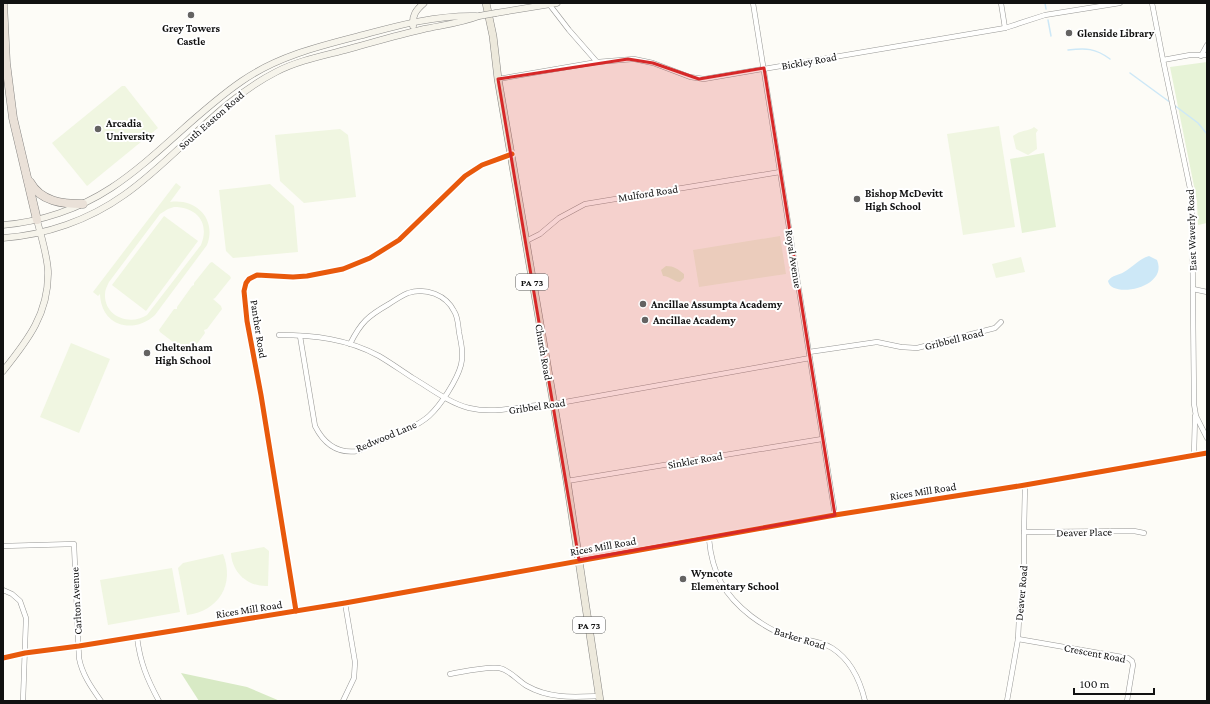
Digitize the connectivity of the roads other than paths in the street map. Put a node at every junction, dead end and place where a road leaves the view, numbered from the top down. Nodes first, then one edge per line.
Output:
1 (3, 3) edge
2 (424, 3) edge
3 (486, 3) edge
4 (557, 3) edge
5 (753, 3) edge
6 (1001, 3) edge
7 (1120, 3) edge
8 (1152, 3) edge
9 (549, 4) junction
10 (479, 16) junction
11 (413, 23) junction
12 (1005, 28) junction
13 (413, 32) junction
14 (1207, 45) edge
15 (1201, 56) junction
16 (1207, 56) edge
17 (1163, 60) junction
18 (597, 62) junction
19 (764, 68) junction
20 (498, 79) junction
21 (214, 102) junction
22 (221, 110) junction
23 (512, 154) junction
24 (780, 172) junction
25 (27, 176) junction
26 (83, 204) junction
27 (37, 220) junction
28 (3, 225) edge
29 (40, 232) junction
30 (3, 238) edge
31 (526, 242) junction
32 (1193, 289) junction
33 (1207, 292) edge
34 (1001, 322) dead end
35 (279, 335) dead end
36 (300, 336) junction
37 (350, 344) junction
38 (809, 352) junction
39 (810, 358) junction
40 (3, 372) edge
41 (444, 397) junction
42 (554, 404) junction
43 (1195, 412) junction
44 (1207, 438) edge
45 (822, 439) junction
46 (1207, 453) edge
47 (1194, 455) junction
48 (567, 481) junction
49 (1025, 485) junction
50 (835, 515) junction
51 (1024, 532) junction
52 (1144, 533) dead end
53 (709, 539) junction
54 (3, 546) edge
55 (579, 560) junction
56 (3, 590) edge
57 (345, 603) junction
58 (296, 611) junction
59 (137, 637) junction
60 (1018, 639) junction
61 (78, 646) junction
62 (25, 653) junction
63 (3, 658) edge
64 (450, 674) dead end
65 (599, 698) edge
66 (23, 701) edge
67 (101, 701) edge
68 (159, 701) edge
69 (343, 701) edge
70 (865, 701) edge
71 (1007, 701) edge
72 (1127, 701) edge

1 - 25 highway
2 - 11 main road
3 - 20 main road, Church Road / PA 73
4 - 9 main road, South Easton Road
5 - 19 street, Royal Avenue
6 - 12 street
7 - 12 street, Bickley Road
8 - 17 street, East Waverly Road
9 - 10 main road, South Easton Road, bridge
9 - 18 street
10 - 11 main road, South Easton Road
10 - 13 main road, South Easton Road
11 - 13 main road
11 - 21 main road, South Easton Road
12 - 19 street, Bickley Road
13 - 22 main road, South Easton Road
14 - 15 street
15 - 16 street
15 - 17 street
17 - 32 street, East Waverly Road
18 - 19 street, Bickley Road
18 - 20 street, Bickley Road
19 - 24 street, Royal Avenue
20 - 23 main road, Church Road / PA 73
21 - 22 main road
21 - 26 main road, South Easton Road
22 - 29 main road, South Easton Road
23 - 31 main road, Church Road / PA 73
23 - 58 street, Panther Road
24 - 31 street, Mulford Road
24 - 38 street, Royal Avenue
25 - 26 highway
25 - 27 highway
26 - 27 main road, South Easton Road
27 - 28 main road, South Easton Road
27 - 29 main road
29 - 30 main road, South Easton Road
29 - 40 main road
31 - 42 main road, Church Road / PA 73
32 - 33 street
32 - 43 street, East Waverly Road
34 - 38 street, Gribbell Road
35 - 36 street, Gribbel Road
36 - 37 street, Gribbel Road
36 - 41 street, Redwood Lane
37 - 41 street, Gribbel Road
37 - 41 street, Redwood Lane
38 - 39 street, Royal Avenue
39 - 42 street, Gribbel Road
39 - 45 street, Royal Avenue
41 - 42 street, Gribbel Road
42 - 48 main road, Church Road / PA 73
43 - 44 street, East Waverly Road
43 - 47 street, East Waverly Road
45 - 48 street, Sinkler Road
45 - 50 street, Royal Avenue
46 - 47 street, Rices Mill Road
47 - 49 street, Rices Mill Road
48 - 55 main road, Church Road / PA 73
49 - 50 street, Rices Mill Road
49 - 51 street, Deaver Road
50 - 53 street, Rices Mill Road
51 - 52 street, Deaver Place
51 - 60 street, Deaver Road
53 - 55 street, Rices Mill Road
53 - 70 street, Barker Road
54 - 61 street, Carlton Avenue
55 - 57 street, Rices Mill Road
55 - 65 main road, Church Road / PA 73
56 - 62 street
57 - 58 street, Rices Mill Road
57 - 69 street
58 - 59 street, Rices Mill Road
59 - 61 street, Rices Mill Road
59 - 68 street
60 - 71 street, Deaver Road
60 - 72 street, Crescent Road
61 - 62 street, Rices Mill Road
61 - 67 street, Carlton Avenue
62 - 63 street, Rices Mill Road
62 - 66 street
64 - 65 street

